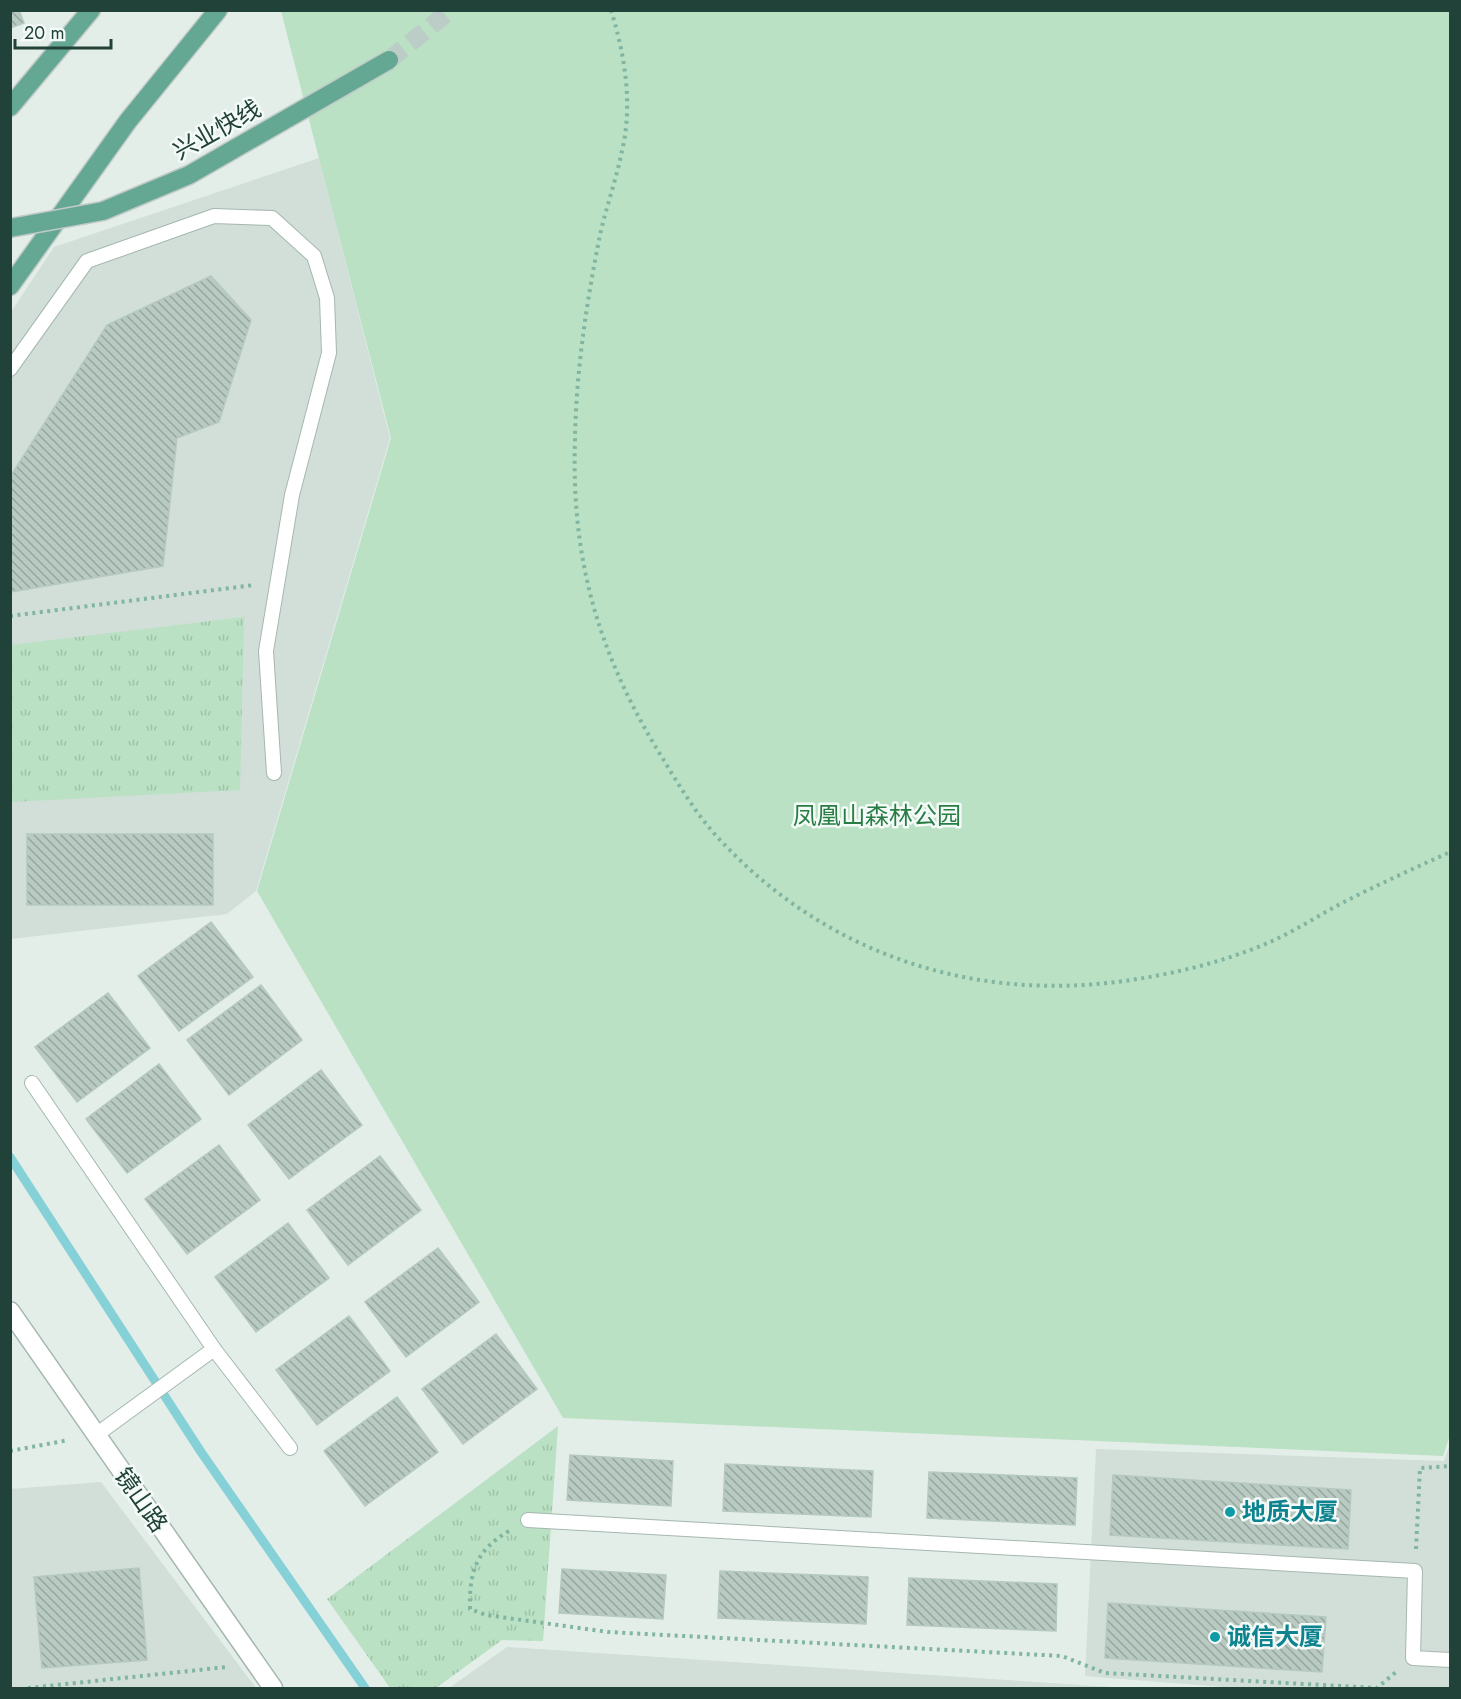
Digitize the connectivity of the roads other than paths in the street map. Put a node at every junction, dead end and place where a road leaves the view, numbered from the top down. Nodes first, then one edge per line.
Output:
1 (91, 10) edge
2 (218, 10) edge
3 (389, 60) tunnel mouth
4 (10, 107) edge
5 (10, 228) edge
6 (10, 286) edge
7 (10, 369) edge
8 (274, 773) dead end
9 (32, 1083) dead end
10 (10, 1311) edge
11 (214, 1349) junction
12 (96, 1435) junction
13 (290, 1448) dead end
14 (528, 1520) road end
15 (1450, 1660) edge
16 (273, 1689) edge

1 - 4 main road
2 - 6 main road
3 - 5 main road, 兴业快线, bridge
7 - 8 lane
9 - 11 lane
10 - 12 street, 镜山路
11 - 12 lane
11 - 13 lane
12 - 16 street, 镜山路
14 - 15 lane

